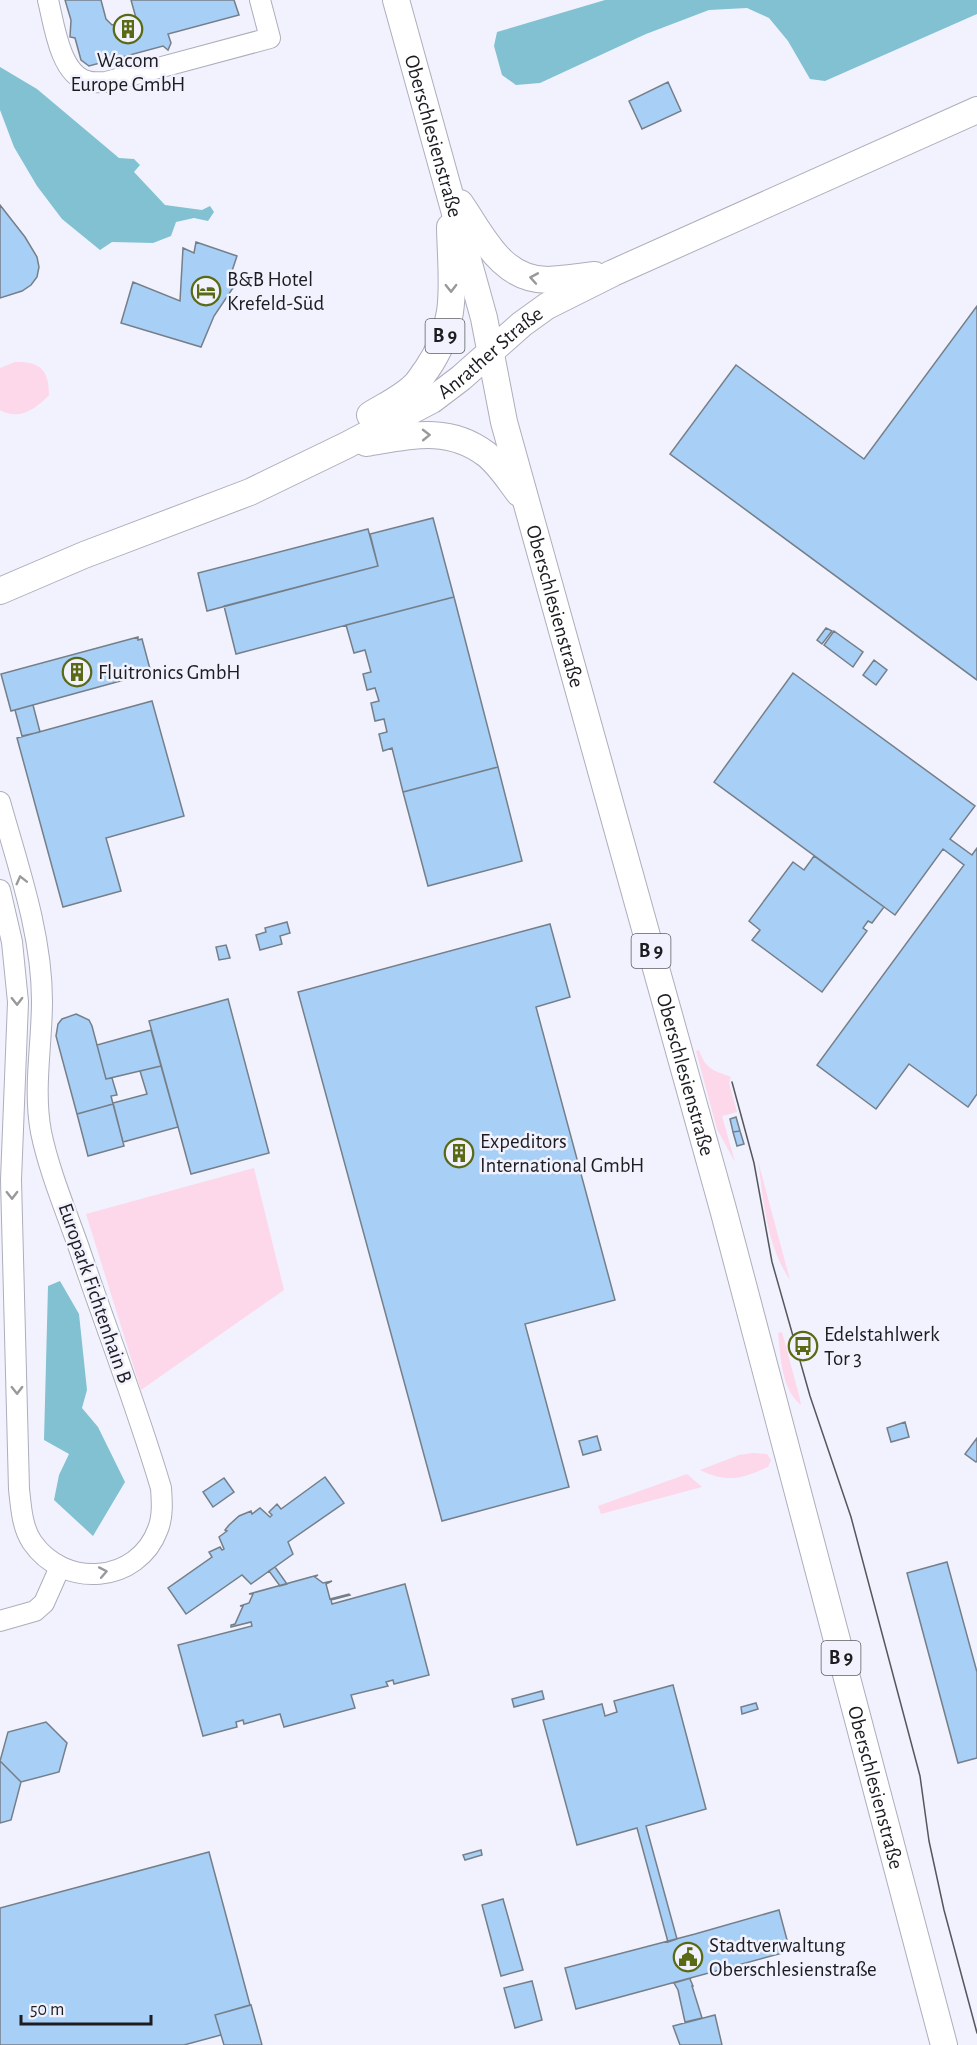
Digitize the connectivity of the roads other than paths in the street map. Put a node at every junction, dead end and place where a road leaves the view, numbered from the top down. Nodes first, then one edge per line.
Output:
1 (48, 0) edge
2 (260, 0) edge
3 (396, 0) edge
4 (977, 110) edge
5 (450, 188) junction
6 (613, 273) junction
7 (490, 352) junction
8 (348, 445) junction
9 (525, 500) junction
10 (0, 591) edge
11 (0, 802) edge
12 (0, 890) edge
13 (35, 937) junction
14 (12, 942) junction
15 (60, 1567) junction
16 (0, 1621) edge
17 (944, 2045) edge

1 - 2 street
3 - 5 main road, Oberschlesienstraße / B 9
4 - 6 main road, Anrather Straße
6 -> 5 main road
5 - 7 main road, Oberschlesienstraße / B 9
5 -> 8 main road, B 9
6 - 7 main road, Anrather Straße
7 - 8 main road, Anrather Straße
7 - 9 main road, Oberschlesienstraße / B 9
8 -> 9 main road
8 - 10 main road, Anrather Straße
9 - 17 main road, Oberschlesienstraße / B 9
13 -> 11 street, Europark Fichtenhain B
12 - 14 street, Europark Fichtenhain B
13 - 14 street
15 -> 13 street, Europark Fichtenhain B
14 -> 15 street, Europark Fichtenhain B
15 - 16 street

